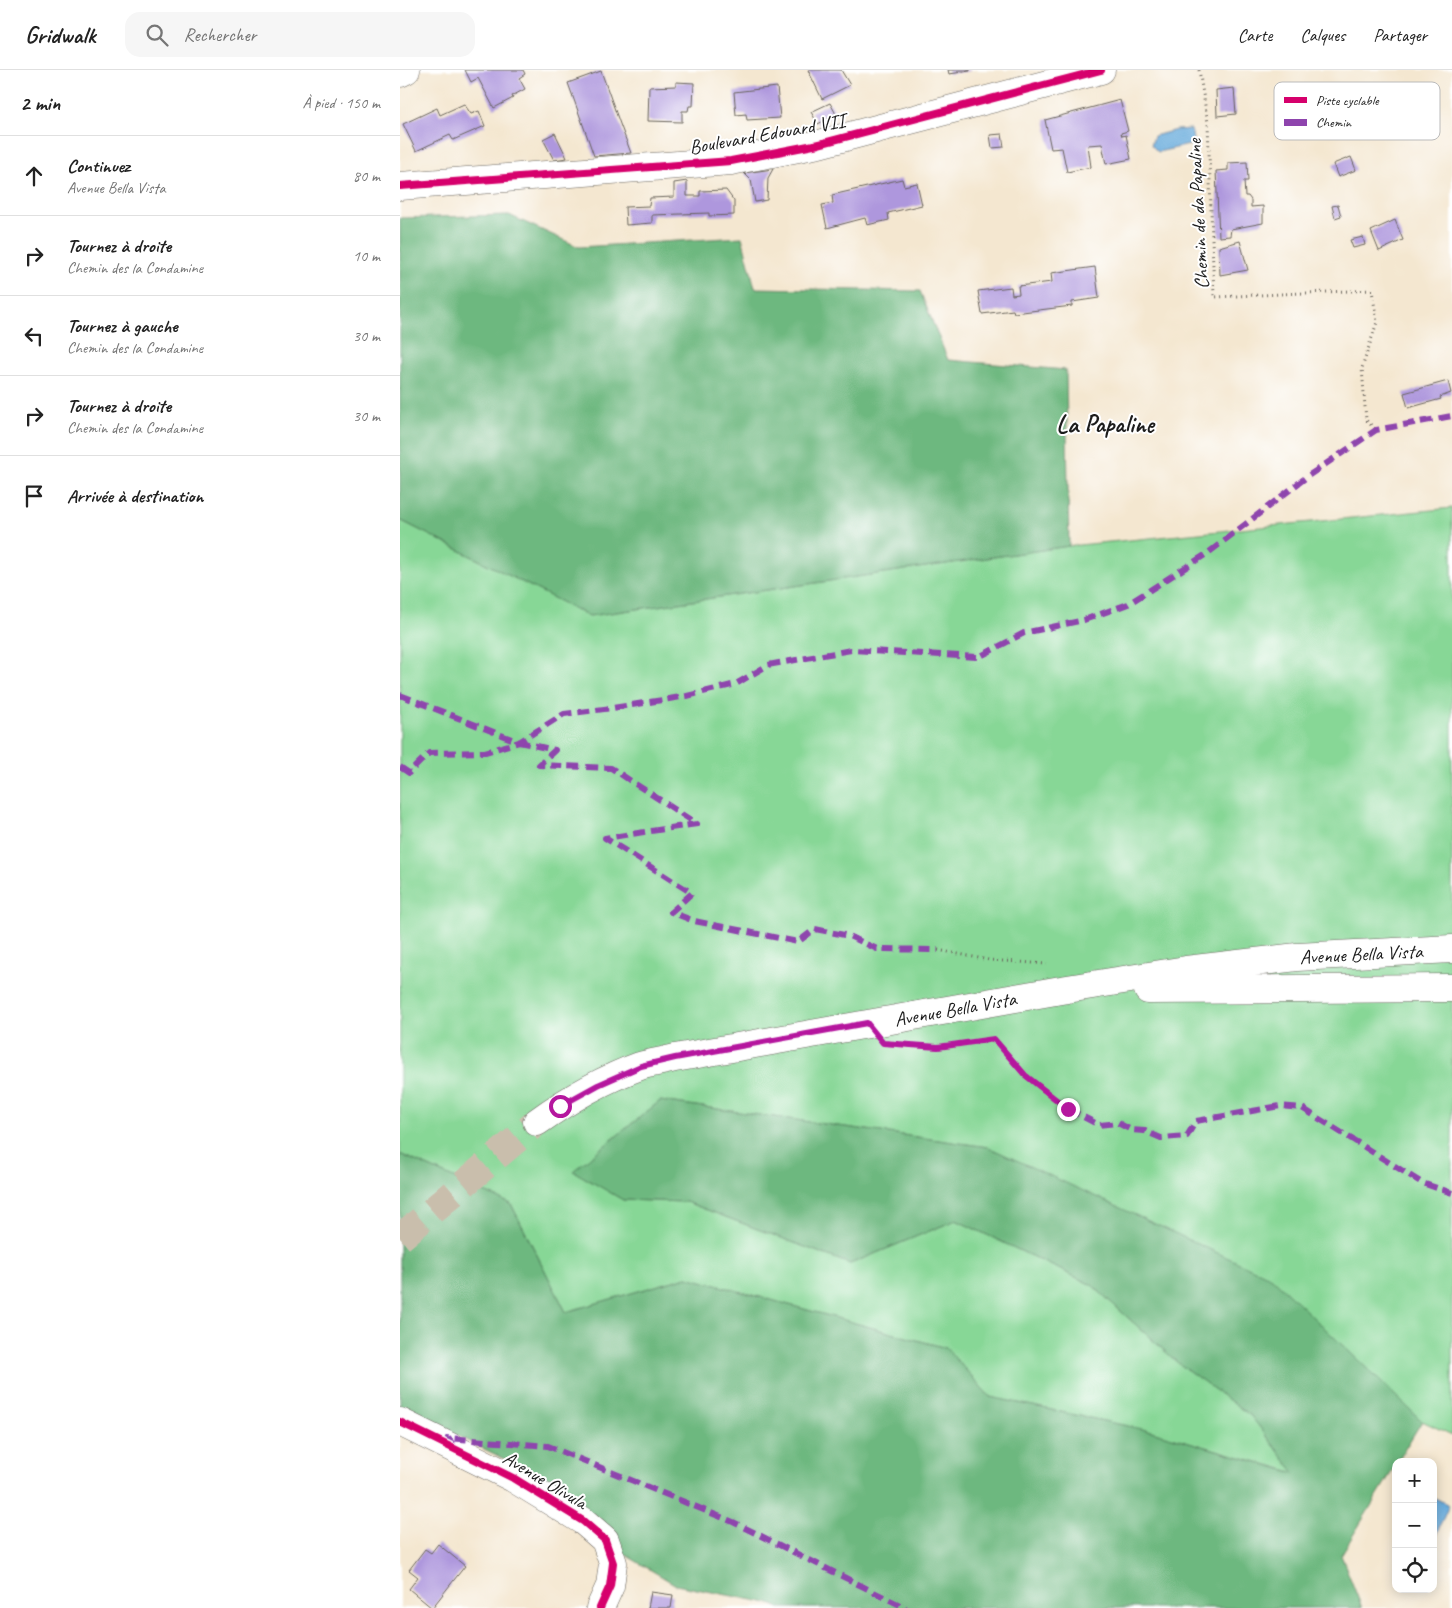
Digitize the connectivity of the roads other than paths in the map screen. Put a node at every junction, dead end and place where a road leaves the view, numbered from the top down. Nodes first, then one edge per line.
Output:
1 (406, 70) edge
2 (1101, 70) edge
3 (400, 74) edge
4 (400, 186) edge
5 (1452, 949) edge
6 (1452, 988) edge
7 (1061, 990) junction
8 (537, 1122) tunnel mouth
9 (400, 1422) edge
10 (600, 1608) edge

1 - 3 main road
2 - 4 main road, Boulevard Edouard VII
5 - 7 main road, Avenue Bella Vista
6 - 7 main road, Avenue Bella Vista
7 - 8 main road, Avenue Bella Vista
9 - 10 main road, Avenue Olivula

